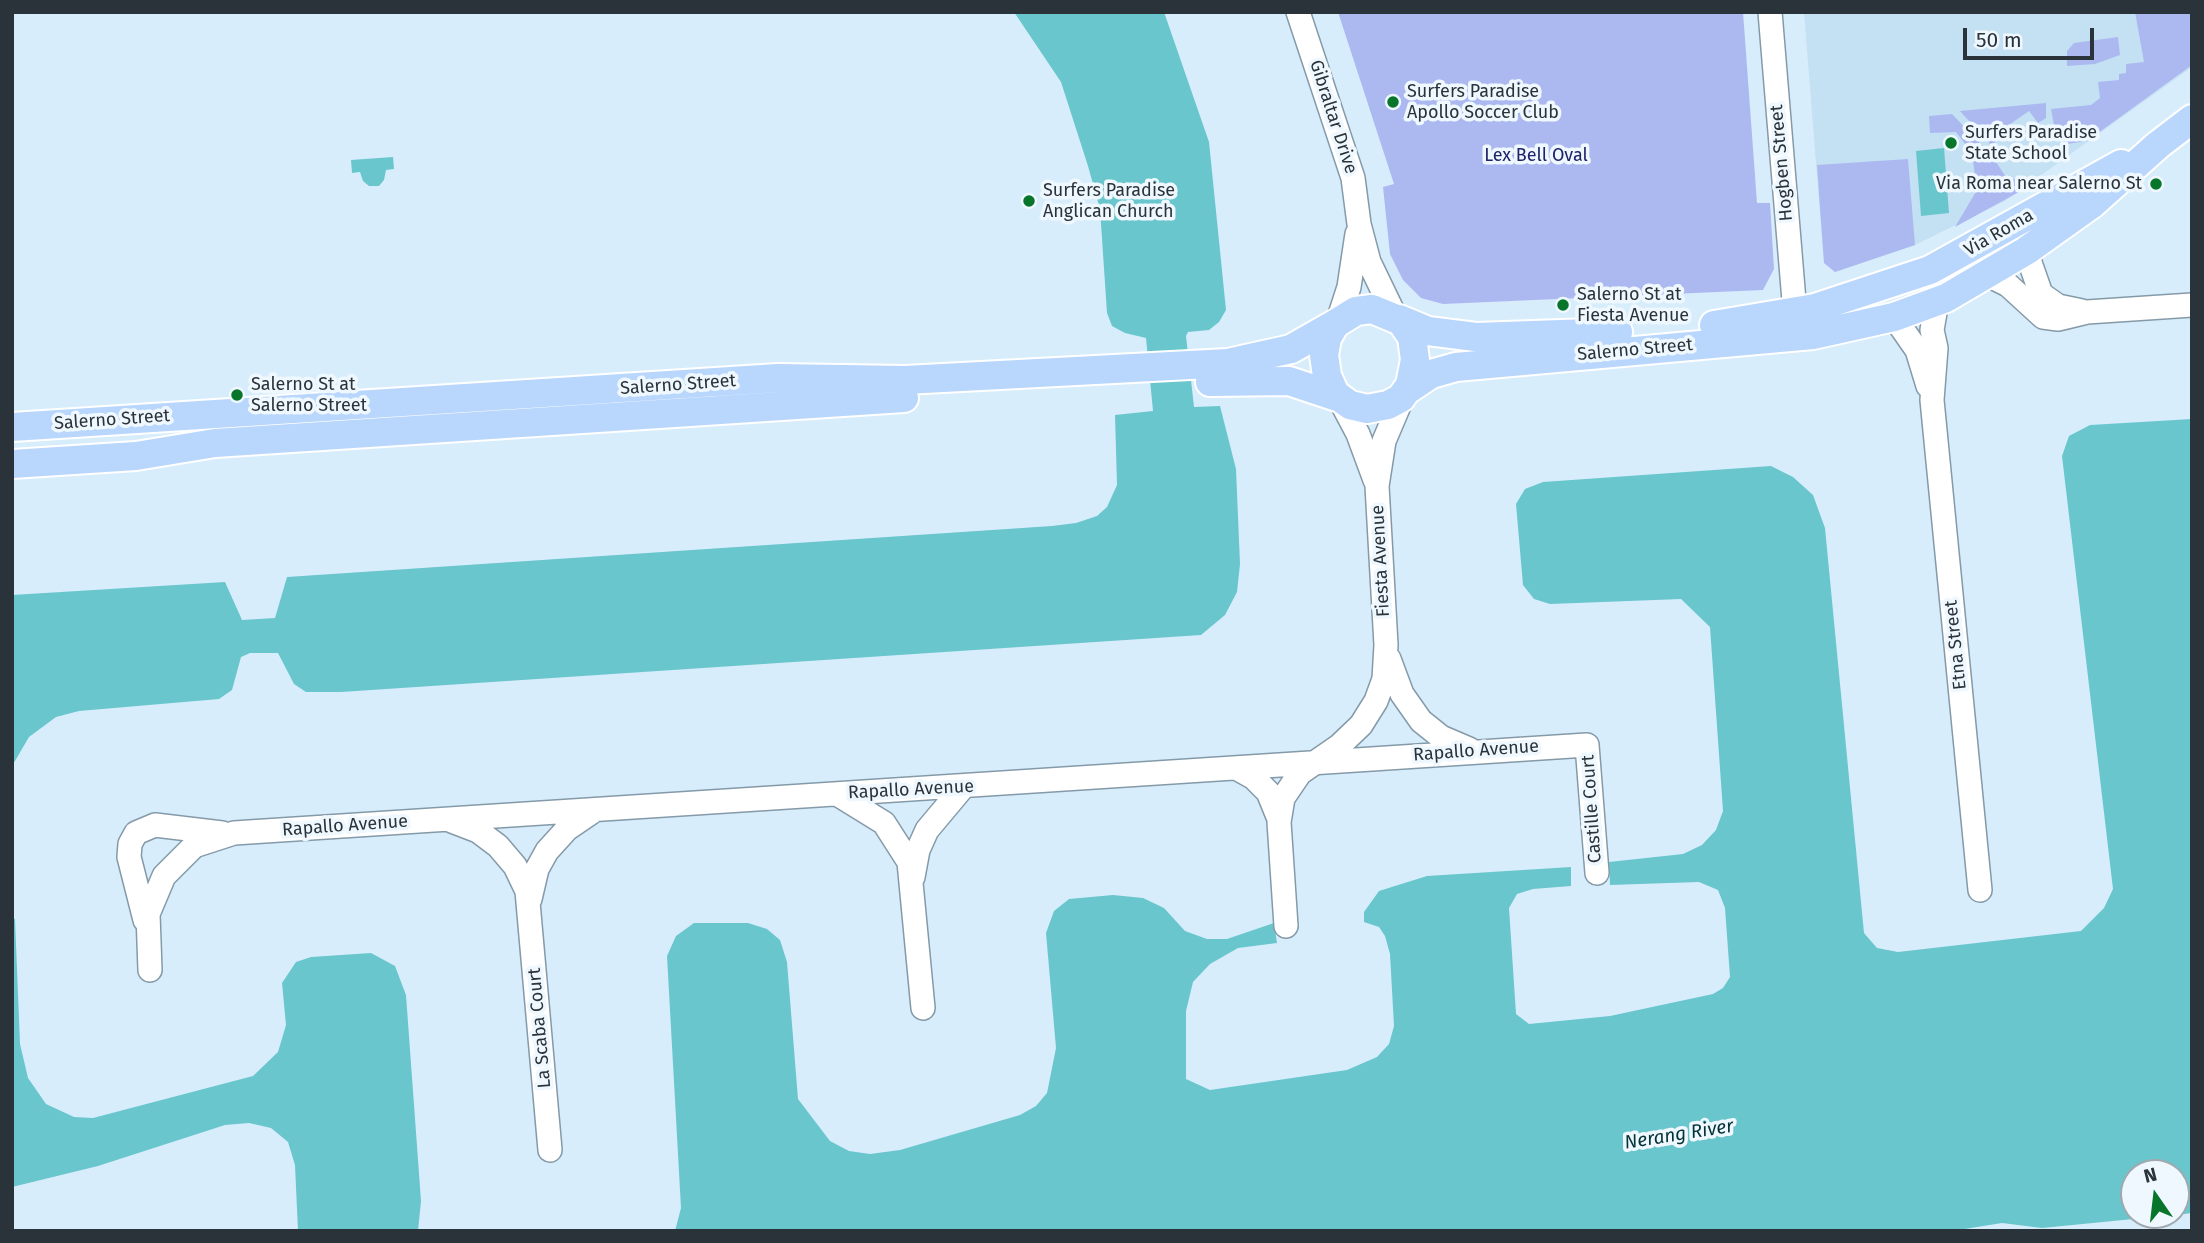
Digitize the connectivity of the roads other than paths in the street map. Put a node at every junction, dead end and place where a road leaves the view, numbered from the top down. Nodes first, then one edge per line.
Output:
1 (1298, 12) edge
2 (1770, 12) edge
3 (2192, 119) edge
4 (2158, 145) junction
5 (1359, 224) junction
6 (1974, 248) junction
7 (2020, 255) junction
8 (1988, 275) junction
9 (1937, 301) junction
10 (1832, 304) joint
11 (2192, 305) edge
12 (2087, 312) junction
13 (1795, 313) junction
14 (1397, 317) junction
15 (1894, 317) junction
16 (1337, 323) junction
17 (1868, 325) joint
18 (1192, 374) junction
19 (963, 387) junction
20 (1406, 392) junction
21 (1338, 397) junction
22 (1932, 400) junction
23 (180, 416) junction
24 (12, 427) edge
25 (182, 447) junction
26 (12, 464) edge
27 (1377, 486) junction
28 (1386, 635) junction
29 (1587, 745) joint
30 (1476, 751) junction
31 (1314, 762) junction
32 (1236, 768) junction
33 (963, 787) junction
34 (837, 794) junction
35 (595, 810) junction
36 (450, 819) junction
37 (1279, 822) junction
38 (234, 833) junction
39 (1597, 873) dead end
40 (913, 880) junction
41 (1980, 890) dead end
42 (530, 905) junction
43 (1286, 926) dead end
44 (147, 930) junction
45 (150, 970) dead end
46 (923, 1008) dead end
47 (550, 1150) dead end

1 - 5 street, Gibraltar Drive
2 - 13 street, Hogben Street
3 - 4 main road, Via Roma
4 - 6 main road, Via Roma
4 - 7 main road, Via Roma
5 - 14 street, Gibraltar Drive
5 - 16 street, Gibraltar Drive
6 - 7 street
6 - 10 main road, Via Roma
7 - 8 main road, Via Roma
7 - 12 street
8 - 9 main road, Via Roma
8 - 12 street
9 - 15 main road, Via Roma
9 - 22 street, Etna Street
10 - 13 main road, Salerno Street
11 - 12 street
13 - 14 main road, Salerno Street
14 - 16 main road
14 - 20 main road
15 - 17 main road, Via Roma
15 - 22 street, Etna Street
16 - 18 main road, Salerno Street
16 - 21 main road
17 - 20 main road, Salerno Street
18 - 19 main road, Salerno Street
18 - 21 main road, Salerno Street
19 - 23 main road, Salerno Street
19 - 25 main road, Salerno Street
20 - 21 main road
20 - 27 street, Fiesta Avenue
21 - 27 street, Fiesta Avenue
22 - 41 street, Etna Street
23 - 24 main road, Salerno Street
23 - 25 main road
25 - 26 main road, Salerno Street
27 - 28 street, Fiesta Avenue
28 - 30 street, Fiesta Avenue
28 - 31 street, Fiesta Avenue
29 - 30 street, Rapallo Avenue
29 - 39 street, Castille Court
30 - 31 street, Rapallo Avenue
31 - 32 street, Rapallo Avenue
31 - 37 street, Fiesta Avenue
32 - 33 street, Rapallo Avenue
32 - 37 street
33 - 34 street, Rapallo Avenue
33 - 40 street
34 - 35 street, Rapallo Avenue
34 - 40 street
35 - 36 street, Rapallo Avenue
35 - 42 street, La Scaba Court
36 - 38 street, Rapallo Avenue
36 - 42 street, La Scaba Court
37 - 43 street
38 - 44 street, Rapallo Avenue
38 - 44 street, Rapallo Avenue
40 - 46 street
42 - 47 street, La Scaba Court
44 - 45 street, Rapallo Avenue

